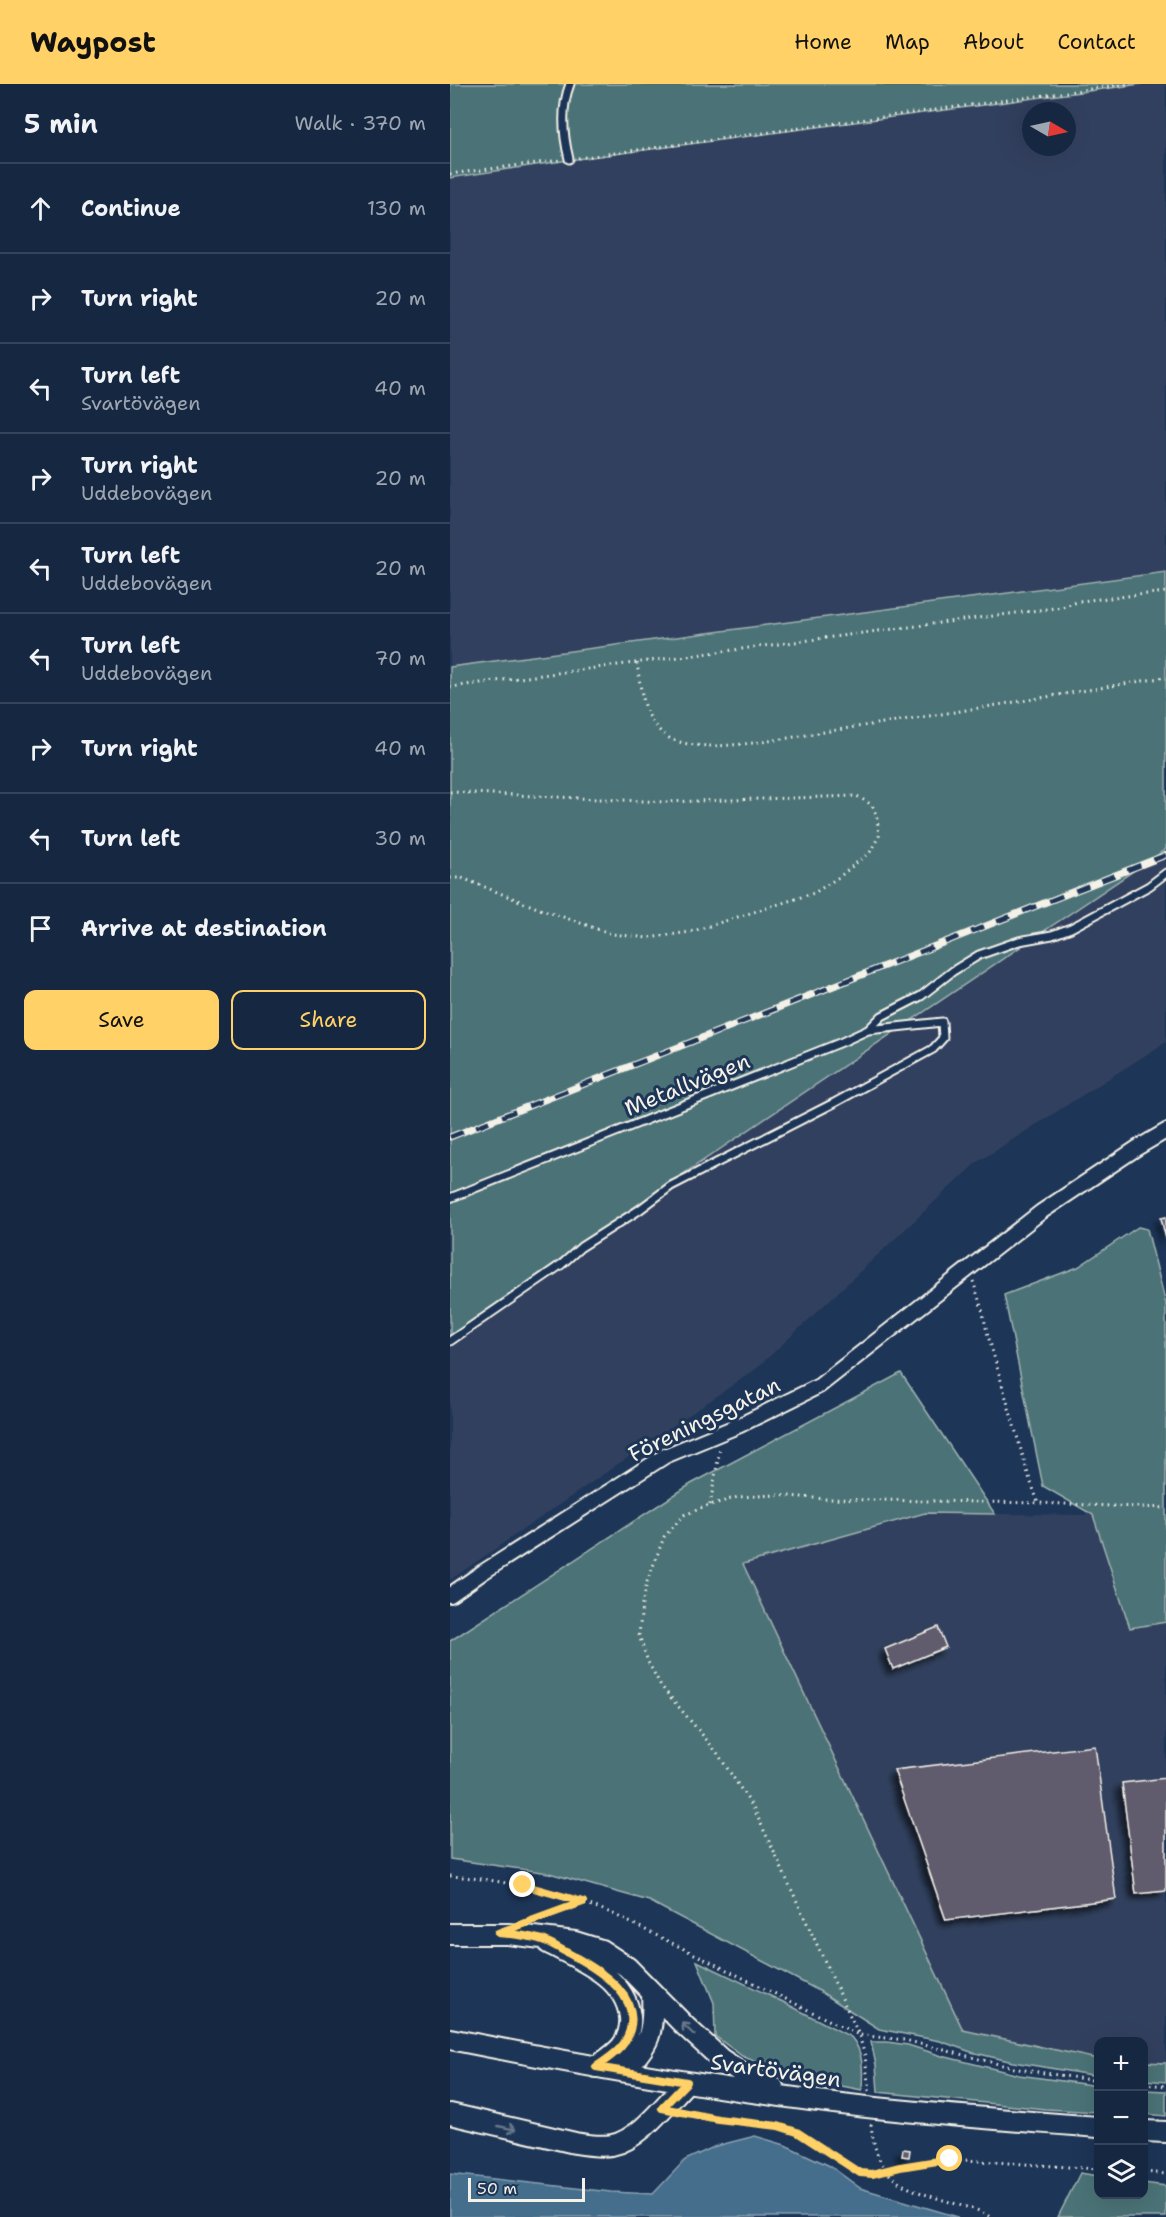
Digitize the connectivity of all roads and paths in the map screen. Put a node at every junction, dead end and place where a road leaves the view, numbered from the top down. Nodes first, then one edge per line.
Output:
1 (570, 84) edge
2 (1127, 84) edge
3 (569, 159) junction
4 (450, 174) edge
5 (1166, 592) edge
6 (637, 663) junction
7 (1166, 677) edge
8 (450, 687) edge
9 (450, 792) edge
10 (1166, 873) edge
11 (450, 878) edge
12 (868, 1030) junction
13 (1166, 1131) edge
14 (450, 1198) edge
15 (968, 1268) junction
16 (450, 1341) edge
17 (722, 1432) junction
18 (1038, 1503) junction
19 (710, 1505) junction
20 (1166, 1508) edge
21 (450, 1595) edge
22 (450, 1876) edge
23 (583, 1902) junction
24 (530, 1921) dead end
25 (450, 1934) edge
26 (541, 1939) junction
27 (652, 1993) junction
28 (859, 2035) junction
29 (450, 2039) edge
30 (596, 2067) junction
31 (622, 2072) junction
32 (1094, 2079) edge
33 (687, 2082) junction
34 (1148, 2084) edge
35 (1166, 2086) edge
36 (869, 2093) dead end
37 (810, 2099) junction
38 (662, 2108) junction
39 (450, 2114) edge
40 (871, 2124) dead end
41 (1094, 2127) edge
42 (1148, 2131) edge
43 (1166, 2132) edge
44 (1094, 2169) edge
45 (885, 2171) junction
46 (1148, 2172) edge
47 (1166, 2174) edge
48 (990, 2217) edge

1 - 3 lane
2 - 3 path
3 - 4 path
5 - 6 path
6 - 7 path
6 - 8 path
9 - 11 path
10 - 12 lane
12 - 14 lane, Metallvägen
12 - 16 lane, Metallvägen
13 - 15 street, Föreningsgatan
15 - 17 street, Föreningsgatan
15 - 18 path
17 - 19 path
17 - 21 street, Föreningsgatan
18 - 19 path
18 - 20 path
19 - 28 path
22 - 23 path
23 - 24 path
23 - 28 path
25 - 26 main road
26 - 27 main road
26 - 30 main road
27 - 31 main road
37 -> 27 main road
28 - 32 path
28 - 36 path
29 - 30 main road, Svartövägen
30 - 31 main road, Svartövägen
31 - 33 main road, Svartövägen
33 - 37 main road, Svartövägen
33 - 38 main road
34 - 35 path
37 - 41 main road, Svartövägen
39 -> 38 main road
38 - 45 path
40 - 45 path
42 - 43 main road
44 - 45 path
45 - 48 path
46 - 47 path

